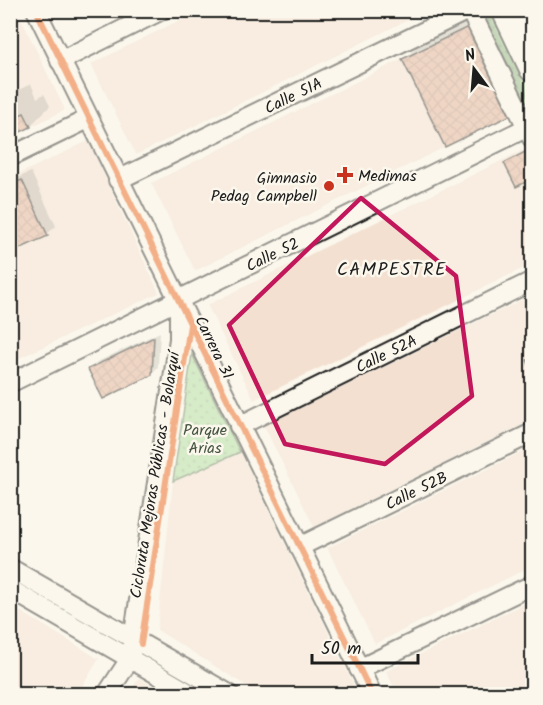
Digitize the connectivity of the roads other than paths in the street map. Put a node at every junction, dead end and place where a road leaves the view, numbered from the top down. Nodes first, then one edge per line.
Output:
1 (36, 10) edge
2 (162, 10) edge
3 (469, 10) edge
4 (504, 10) edge
5 (524, 10) edge
6 (532, 27) edge
7 (60, 61) junction
8 (532, 69) edge
9 (88, 119) junction
10 (531, 130) edge
11 (10, 157) edge
12 (118, 180) junction
13 (532, 280) edge
14 (177, 301) junction
15 (10, 383) edge
16 (239, 426) junction
17 (532, 433) edge
18 (299, 547) junction
19 (10, 568) edge
20 (532, 585) edge
21 (10, 589) edge
22 (133, 639) junction
23 (130, 659) junction
24 (359, 669) junction
25 (107, 694) edge
26 (191, 694) edge
27 (229, 694) edge
28 (372, 694) edge

1 - 7 street, Carrera 31
2 - 7 street
3 - 10 street
3 - 12 street, Calle 51A
4 - 8 main road
5 - 6 main road
7 - 9 street, Carrera 31
9 - 11 street
9 - 12 street, Carrera 31
10 - 14 street, Calle 52
12 - 14 street, Carrera 31
13 - 16 street, Calle 52A
14 - 15 street, Calle 52
14 - 16 street, Carrera 31
14 - 22 street
16 - 18 street, Carrera 31
17 - 18 street, Calle 52B
18 - 24 street, Carrera 31
19 - 22 street
20 - 24 street
21 - 23 street
22 - 23 street
22 - 27 street
23 - 25 street
23 - 26 street
24 - 28 street, Carrera 31

